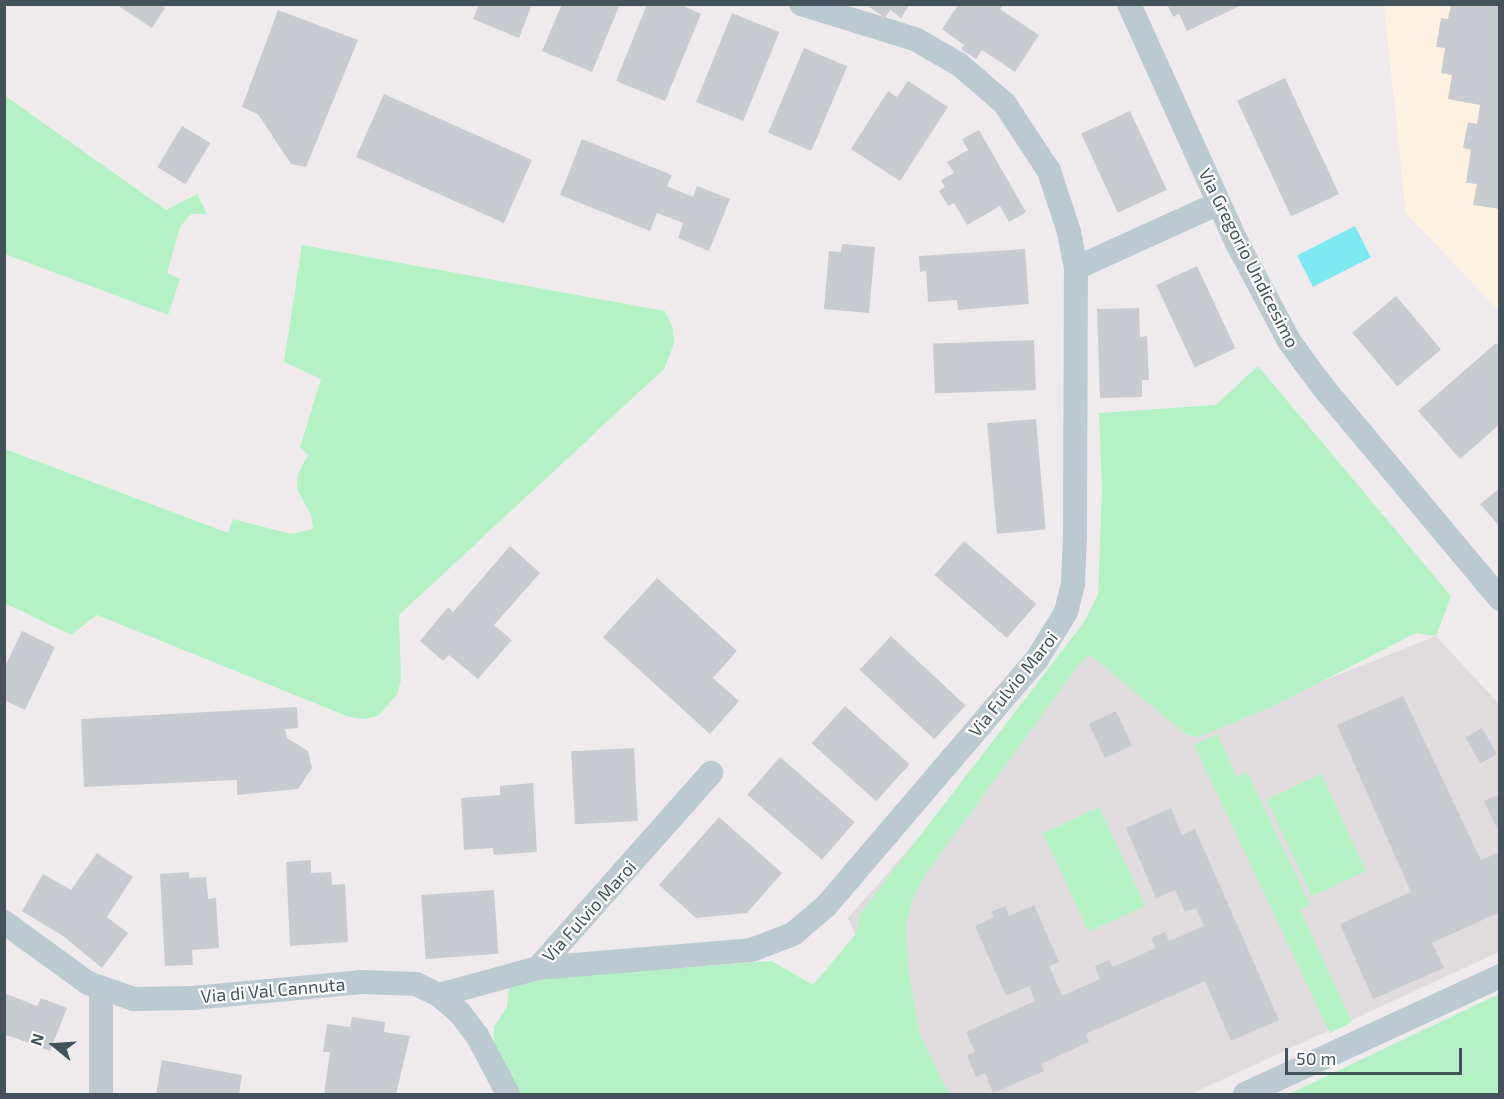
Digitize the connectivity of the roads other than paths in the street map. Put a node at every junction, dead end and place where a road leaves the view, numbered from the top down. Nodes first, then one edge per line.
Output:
1 (801, 4) edge
2 (1130, 4) edge
3 (1220, 203) junction
4 (1076, 268) junction
5 (1500, 599) edge
6 (711, 773) dead end
7 (4, 922) edge
8 (538, 968) junction
9 (1500, 976) edge
10 (100, 989) junction
11 (439, 995) junction
12 (101, 1095) edge
13 (508, 1095) edge
14 (1245, 1095) edge

1 - 4 street, Via Fulvio Maroi
2 - 3 street, Via Gregorio Undicesimo
3 - 4 street
3 - 5 street, Via Gregorio Undicesimo
4 - 8 street, Via Fulvio Maroi
6 - 8 street, Via Fulvio Maroi
7 - 10 street, Via di Val Cannuta
8 - 11 street, Via Fulvio Maroi
9 - 14 street
10 - 11 street, Via di Val Cannuta
10 - 12 street
11 - 13 street, Via di Val Cannuta

